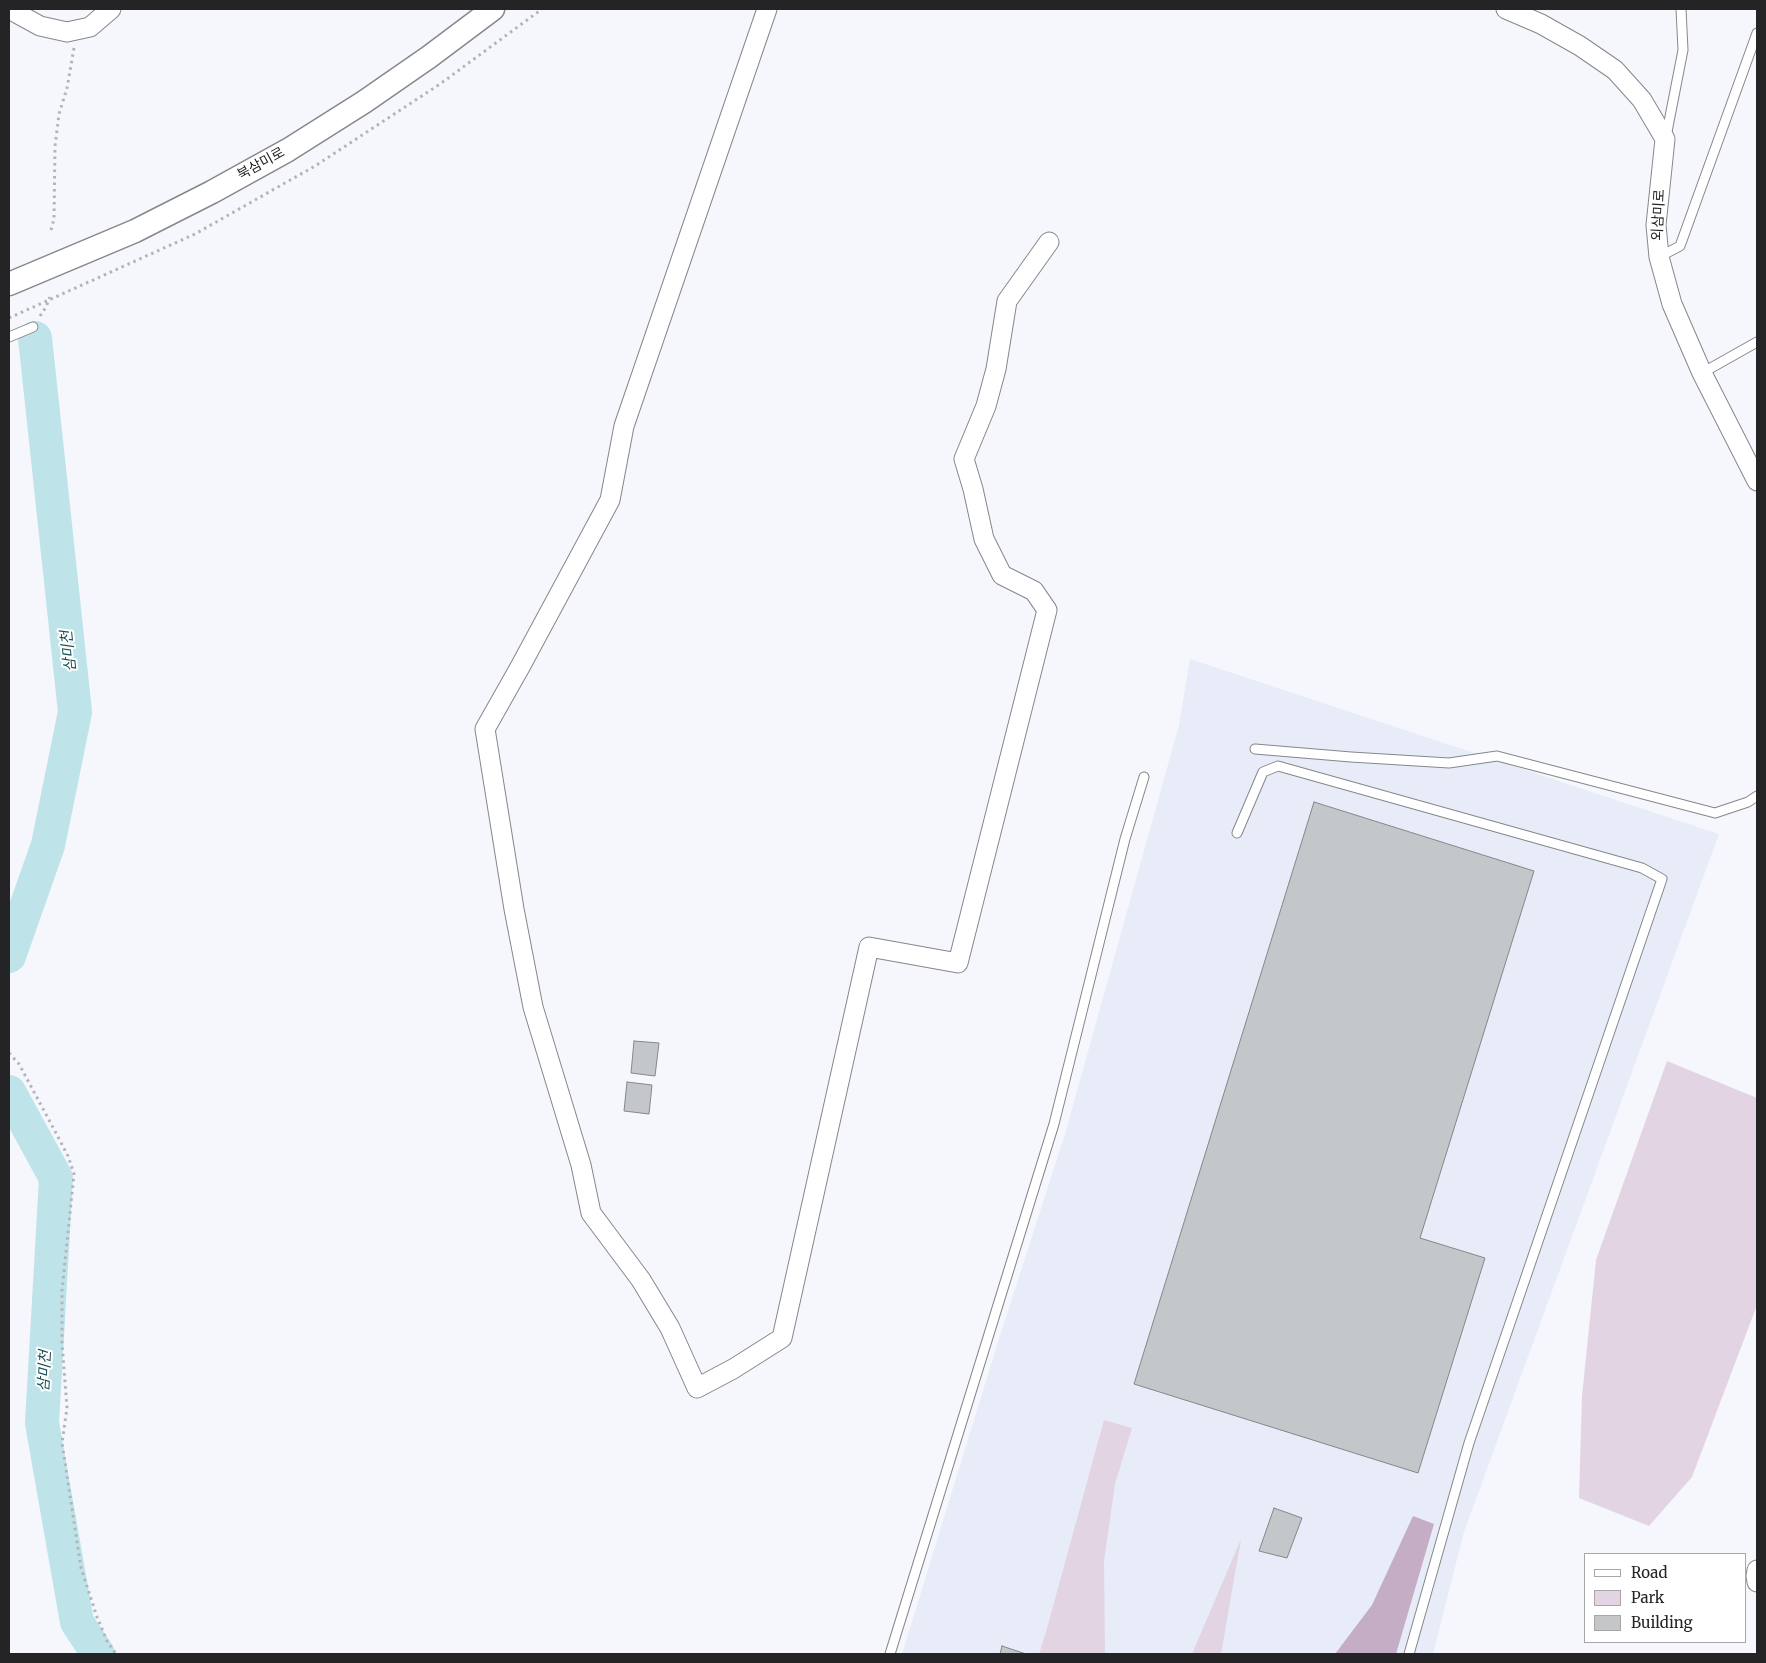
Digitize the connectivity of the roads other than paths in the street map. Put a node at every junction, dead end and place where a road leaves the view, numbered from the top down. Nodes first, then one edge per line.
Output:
1 (111, 9) edge
2 (493, 9) edge
3 (767, 9) edge
4 (1506, 9) edge
5 (1681, 9) edge
6 (9, 10) edge
7 (1757, 33) edge
8 (1665, 139) junction
9 (1049, 242) dead end
10 (1659, 257) junction
11 (9, 284) edge
12 (32, 327) road end
13 (9, 336) edge
14 (1757, 342) edge
15 (1702, 374) junction
16 (1757, 481) edge
17 (1256, 749) dead end
18 (1144, 777) dead end
19 (1757, 796) edge
20 (1237, 833) dead end
21 (1757, 1570) edge
22 (1757, 1582) edge
23 (890, 1654) edge
24 (1408, 1654) edge

1 - 6 street
2 - 11 street, 북삼미로
3 - 9 street
4 - 8 street
5 - 8 lane
7 - 10 lane
8 - 10 street, 외삼미로
10 - 15 street, 외삼미로
12 - 13 lane
14 - 15 lane
15 - 16 street, 외삼미로
17 - 19 lane
18 - 23 lane
20 - 24 lane
21 - 22 street

